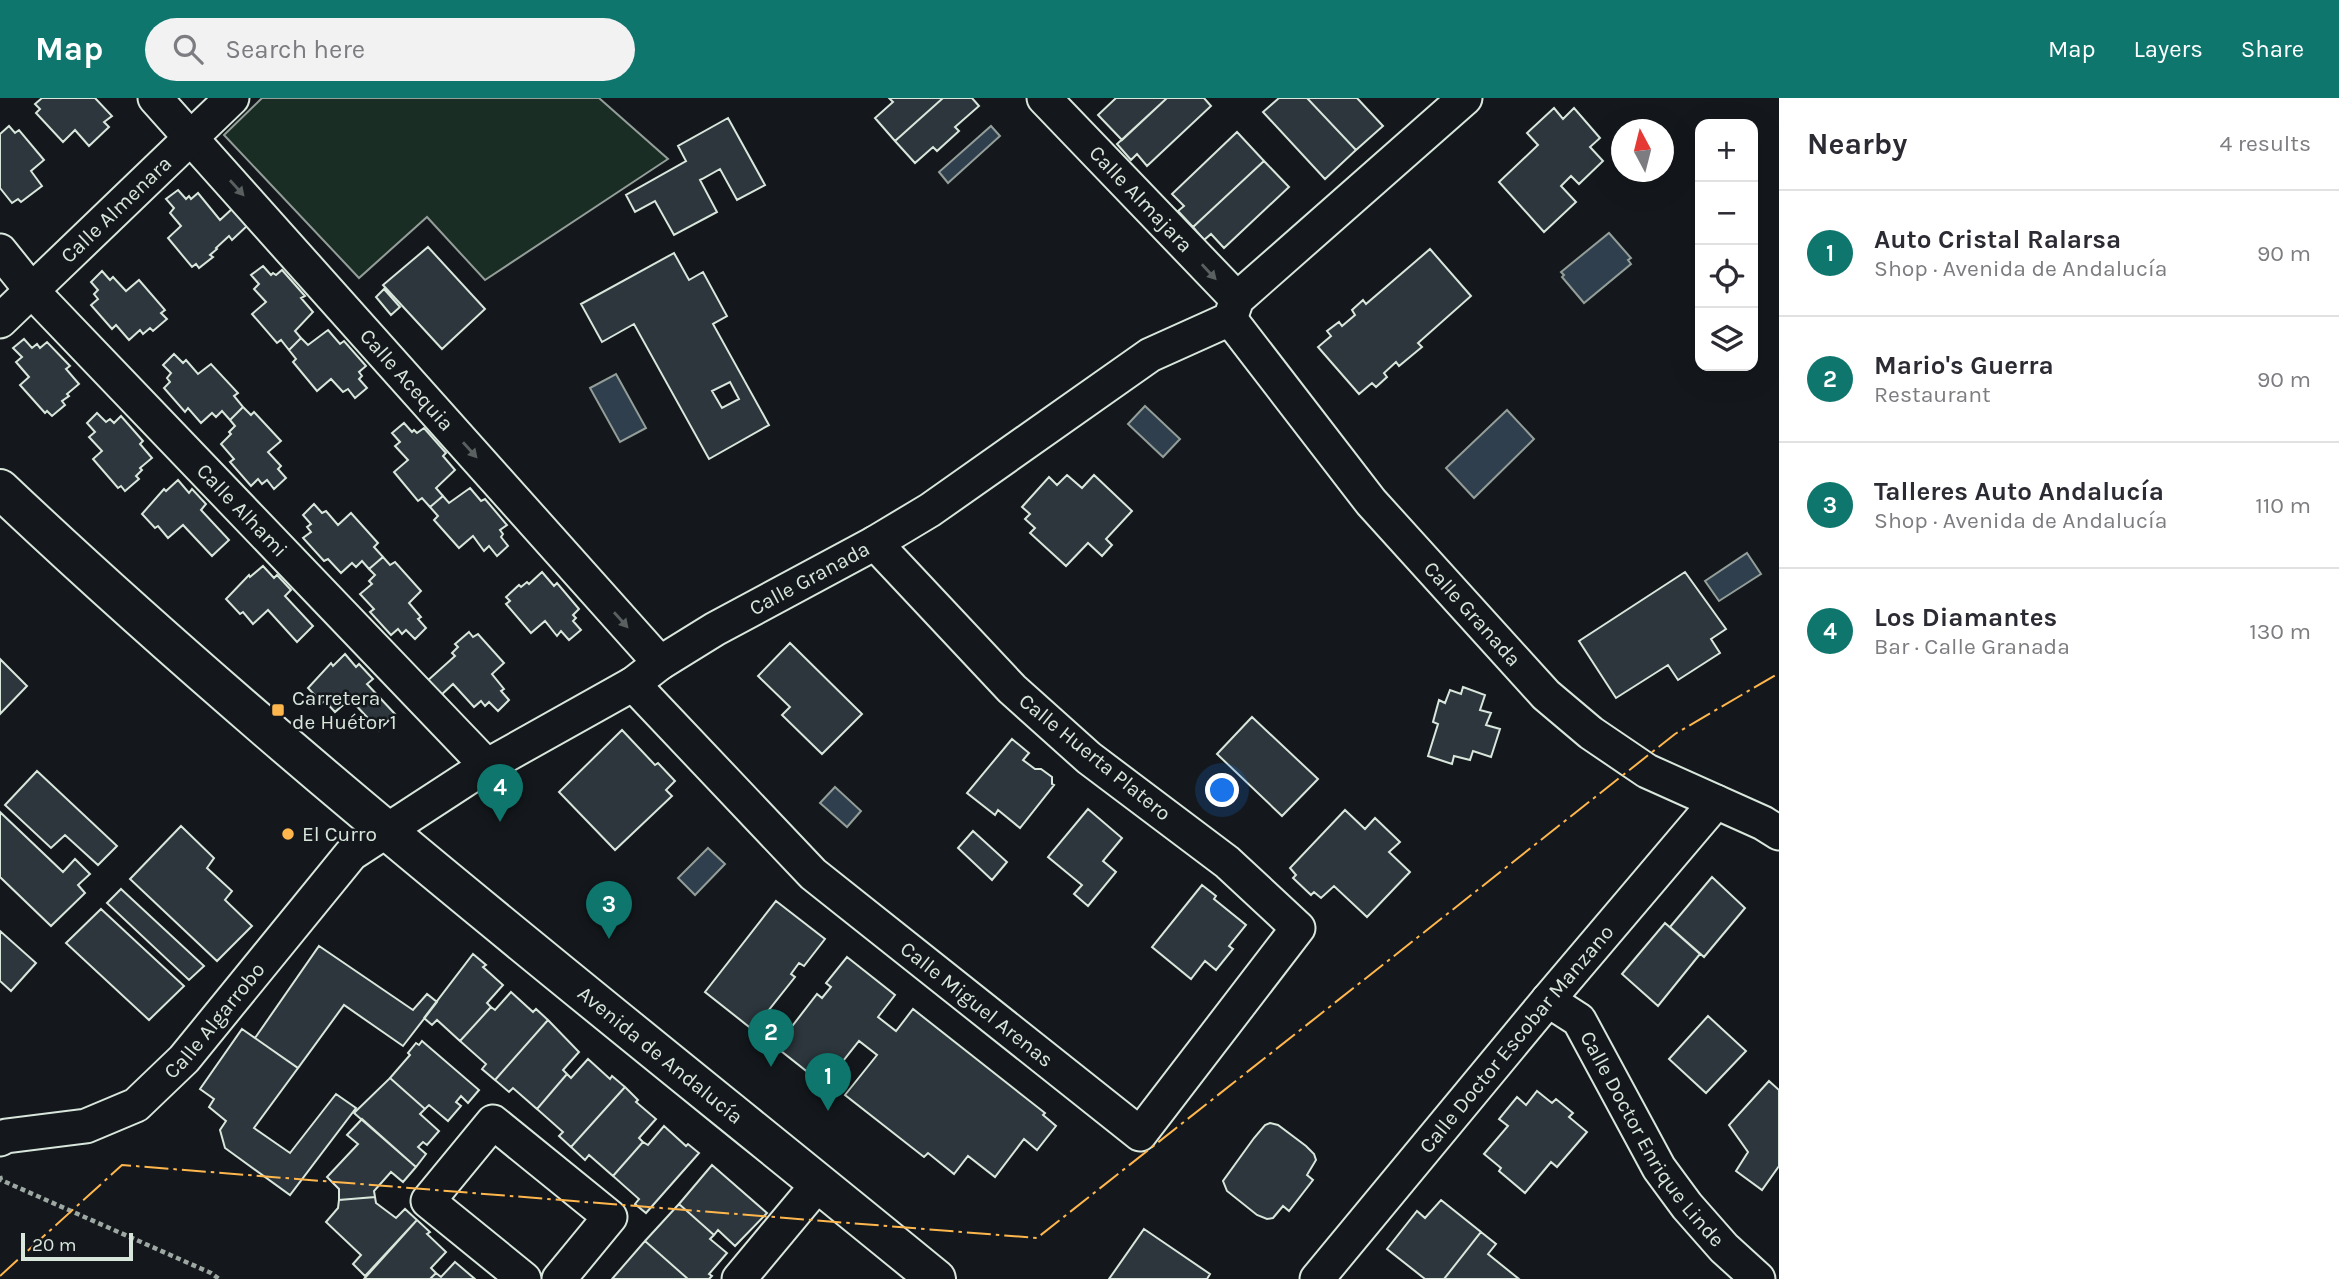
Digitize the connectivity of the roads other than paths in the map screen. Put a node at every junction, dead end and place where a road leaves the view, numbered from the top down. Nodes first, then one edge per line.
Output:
1 (155, 98) edge
2 (232, 98) edge
3 (1044, 98) edge
4 (1465, 98) edge
5 (192, 137) junction
6 (0, 251) edge
7 (32, 291) junction
8 (1233, 309) junction
9 (0, 321) edge
10 (0, 489) edge
11 (875, 543) junction
12 (660, 663) junction
13 (633, 684) junction
14 (487, 766) junction
15 (1716, 802) junction
16 (384, 831) junction
17 (1779, 833) edge
18 (1298, 928) joint
19 (1548, 1000) junction
20 (0, 1139) edge
21 (819, 1183) junction
22 (524, 1279) edge
23 (559, 1279) edge
24 (739, 1279) edge
25 (936, 1279) edge
26 (1317, 1279) edge
27 (1758, 1279) edge

1 - 5 street, Calle Acequia
2 - 5 street, Calle Almenara
3 -> 8 street, Calle Almajara
4 - 8 street, Calle Granada
5 - 7 street, Calle Almenara
5 -> 12 street, Calle Acequia
6 - 7 street, Calle Alhami
7 - 9 street, Calle Almenara
7 - 14 street, Calle Alhami
8 - 11 street, Calle Granada
8 - 15 street, Calle Granada
10 - 16 street, Avenida de Andalucía
11 - 12 street, Calle Granada
11 - 18 street, Calle Huerta Platero
12 - 13 street, Calle Granada
13 - 14 street, Calle Granada
13 - 18 street, Calle Miguel Arenas
14 - 16 street, Calle Granada
15 - 17 street, Calle Granada
15 - 19 street, Calle Doctor Escobar Manzano
16 - 20 street, Calle Algarrobo
16 - 21 street, Avenida de Andalucía
19 - 26 street, Calle Doctor Escobar Manzano
19 - 27 street, Calle Doctor Enrique Linde
21 - 24 street
21 - 25 street, Avenida de Andalucía
22 - 23 street

